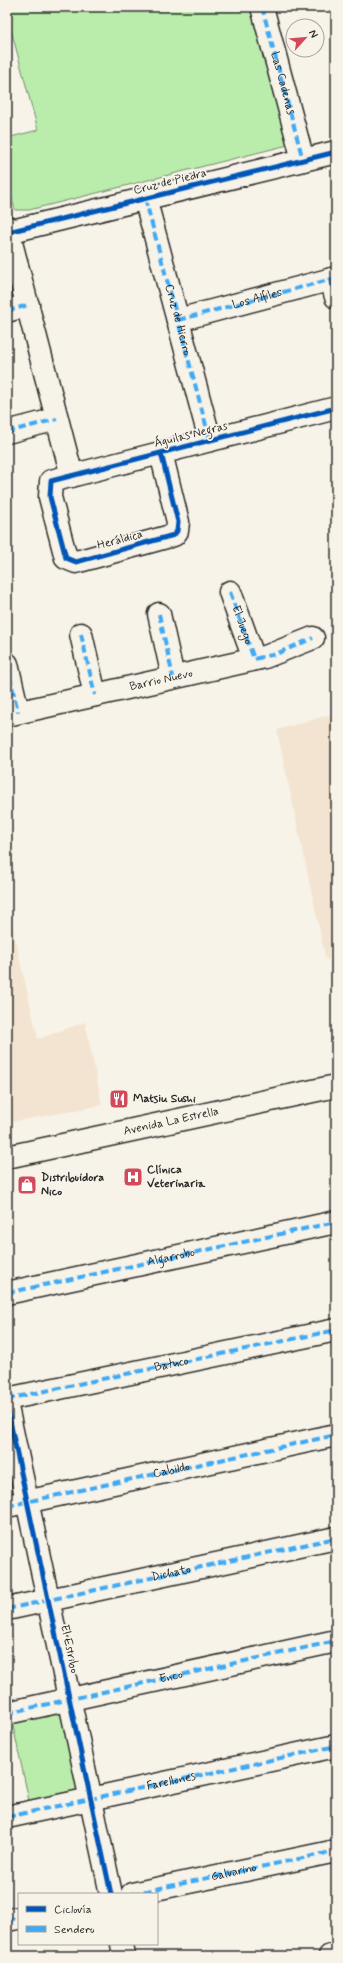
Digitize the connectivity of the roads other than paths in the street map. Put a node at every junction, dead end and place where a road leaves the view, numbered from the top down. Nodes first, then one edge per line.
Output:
1 (262, 7) edge
2 (336, 152) edge
3 (303, 160) junction
4 (145, 198) junction
5 (8, 230) edge
6 (334, 285) edge
7 (28, 305) junction
8 (7, 311) edge
9 (178, 320) junction
10 (336, 408) edge
11 (57, 419) junction
12 (7, 432) edge
13 (210, 440) junction
14 (160, 453) junction
15 (72, 476) junction
16 (51, 481) joint
17 (230, 592) dead end
18 (159, 614) dead end
19 (81, 634) dead end
20 (313, 638) dead end
21 (254, 659) junction
22 (7, 664) edge
23 (173, 677) junction
24 (95, 695) junction
25 (12, 713) edge
26 (336, 1086) edge
27 (7, 1157) edge
28 (336, 1222) edge
29 (7, 1294) edge
30 (336, 1330) edge
31 (7, 1399) edge
32 (7, 1407) edge
33 (336, 1435) edge
34 (17, 1504) edge
35 (336, 1538) edge
36 (48, 1600) junction
37 (7, 1609) edge
38 (336, 1641) edge
39 (69, 1700) junction
40 (7, 1713) edge
41 (336, 1746) edge
42 (91, 1799) junction
43 (7, 1817) edge
44 (336, 1850) edge
45 (111, 1893) edge
46 (137, 1893) edge
47 (18, 1918) edge
48 (7, 1920) edge
49 (122, 1945) edge
50 (336, 1955) edge
51 (124, 1956) edge
52 (330, 1956) edge

1 - 3 street, Las Cadenas
2 - 3 street, Cruz de Piedra
3 - 4 street, Cruz de Piedra
4 - 5 street, Cruz de Piedra
4 - 9 street, Cruz de Hierro
5 - 7 street
6 - 9 street, Los Alfiles
7 - 8 street
7 - 11 street
9 - 13 street, Cruz de Hierro
10 - 13 street, Águilas Negras
11 - 12 street
11 - 15 street
13 - 14 street, Águilas Negras
14 - 15 street, Águilas Negras
14 - 16 street, Heráldica
15 - 16 street, Águilas Negras
17 - 21 street, El Juego
18 - 23 street
19 - 24 street
20 - 21 street, Barrio Nuevo
21 - 23 street, Barrio Nuevo
22 - 25 street
23 - 24 street, Barrio Nuevo
24 - 25 street, Barrio Nuevo
26 - 27 street, Avenida La Estrella
28 - 29 street, Algarrobo
30 - 31 street, Batuco
32 - 34 street, El Estribo
33 - 34 street, Cabildo
34 - 36 street, El Estribo
35 - 36 street, Dichato
36 - 37 street, Dichato
36 - 39 street, El Estribo
38 - 39 street, Enco
39 - 40 street, Enco
39 - 42 street, El Estribo
41 - 42 street, Farellones
42 - 43 street, Farellones
42 - 45 street, El Estribo
44 - 46 street, Galvarino
47 - 48 street
49 - 51 street
50 - 52 street

